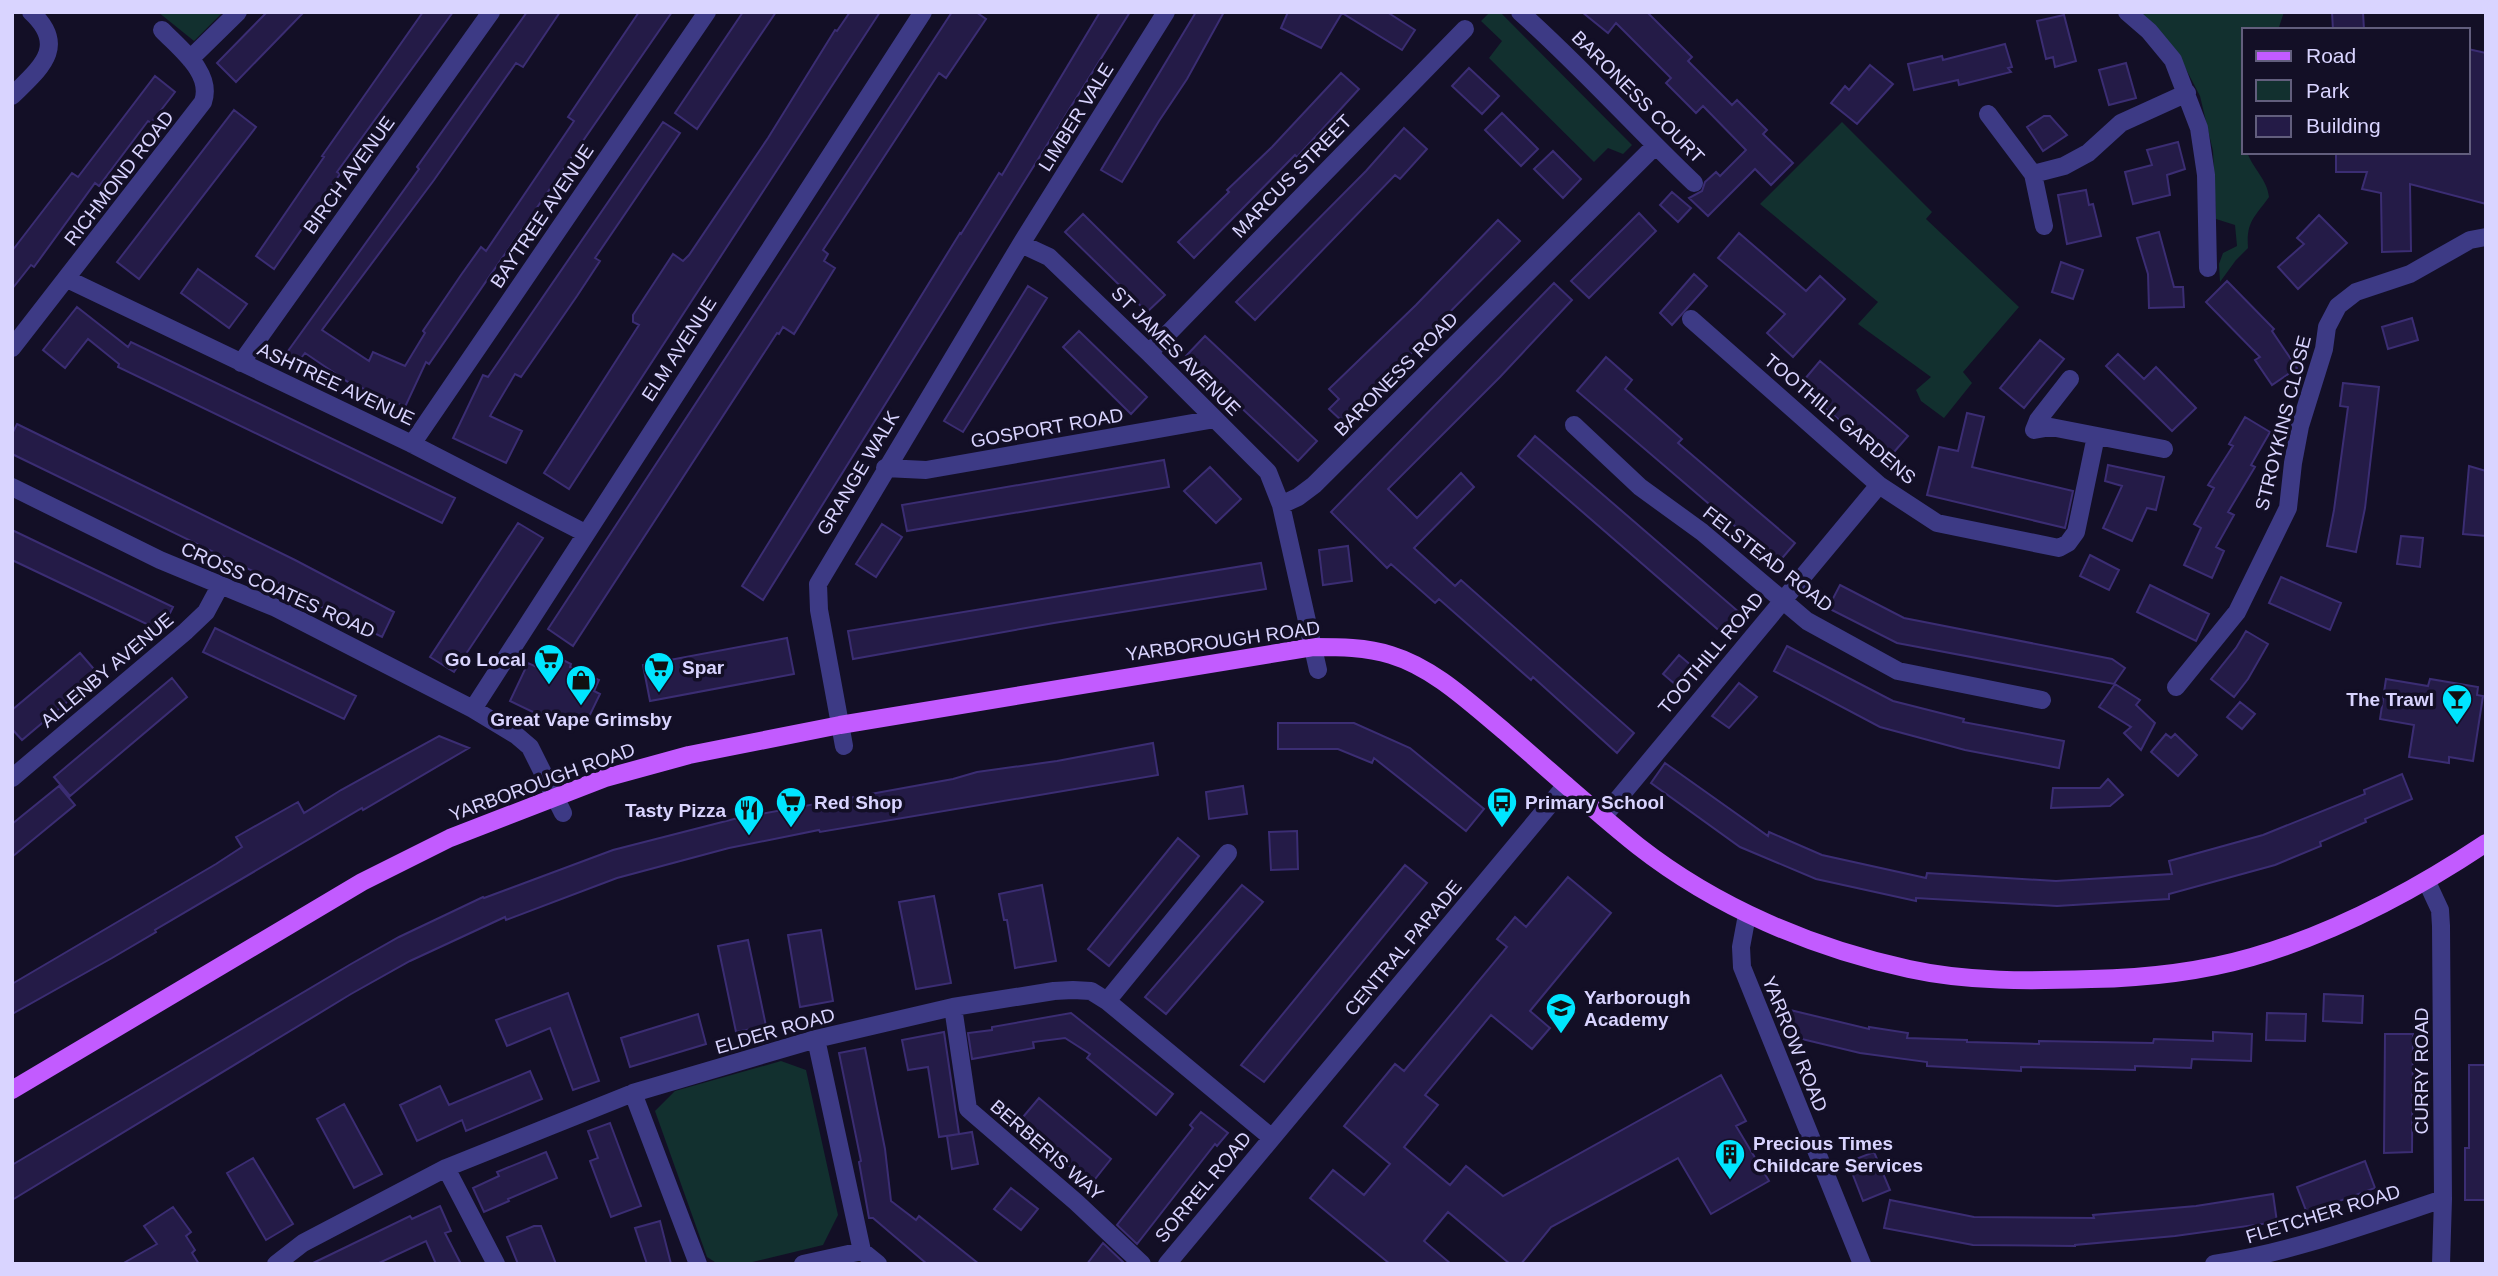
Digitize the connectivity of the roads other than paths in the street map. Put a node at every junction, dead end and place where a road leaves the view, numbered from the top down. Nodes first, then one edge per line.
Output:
1 (31, 12) edge
2 (238, 12) edge
3 (492, 12) edge
4 (707, 12) edge
5 (923, 12) edge
6 (1166, 12) edge
7 (1520, 12) edge
8 (2127, 12) edge
9 (1465, 29) dead end
10 (162, 30) dead end
11 (190, 59) junction
12 (2188, 93) junction
13 (12, 96) edge
14 (1988, 114) dead end
15 (1655, 146) junction
16 (2034, 174) junction
17 (1694, 183) dead end
18 (2044, 226) dead end
19 (2486, 237) edge
20 (1021, 244) junction
21 (2208, 268) dead end
22 (67, 279) junction
23 (1691, 319) dead end
24 (12, 348) edge
25 (1149, 353) junction
26 (241, 363) junction
27 (2070, 379) dead end
28 (1215, 419) junction
29 (1574, 425) dead end
30 (2096, 436) junction
31 (412, 444) junction
32 (2164, 449) dead end
33 (885, 468) junction
34 (1879, 485) junction
35 (12, 486) edge
36 (1281, 505) junction
37 (585, 533) junction
38 (220, 586) junction
39 (1782, 602) junction
40 (1313, 646) junction
41 (1318, 670) dead end
42 (2176, 687) dead end
43 (2042, 700) dead end
44 (473, 709) junction
45 (840, 725) junction
46 (844, 746) dead end
47 (12, 778) edge
48 (1566, 785) junction
49 (555, 796) junction
50 (563, 813) dead end
51 (1603, 817) junction
52 (2486, 843) edge
53 (1228, 853) dead end
54 (2427, 882) junction
55 (1747, 915) junction
56 (1107, 1001) junction
57 (953, 1007) junction
58 (816, 1039) junction
59 (12, 1090) edge
60 (634, 1093) junction
61 (1272, 1138) junction
62 (446, 1167) junction
63 (2443, 1199) junction
64 (862, 1251) junction
65 (276, 1264) edge
66 (496, 1264) edge
67 (698, 1264) edge
68 (803, 1264) edge
69 (878, 1264) edge
70 (1142, 1264) edge
71 (1167, 1264) edge
72 (1861, 1264) edge
73 (2214, 1264) edge
74 (2441, 1264) edge

1 - 13 street
2 - 11 street
3 - 26 street, BIRCH AVENUE
4 - 31 street, BAYTREE AVENUE
5 - 37 street, ELM AVENUE
6 - 20 street, LIMBER VALE
7 - 15 street, BARONESS COURT
8 - 12 street
9 - 25 street, MARCUS STREET
10 - 11 street, RICHMOND ROAD
11 - 22 street, RICHMOND ROAD
12 - 16 street
12 - 21 street
14 - 16 street
15 - 17 street, BARONESS COURT
15 - 36 street, BARONESS ROAD
16 - 18 street
19 - 42 street, STROYKINS CLOSE
20 - 25 street, ST JAMES AVENUE
20 - 33 street, GRANGE WALK
22 - 24 street, RICHMOND ROAD
22 - 26 street, ASHTREE AVENUE
23 - 34 street, TOOTHILL GARDENS
25 - 28 street, ST JAMES AVENUE
26 - 31 street, ASHTREE AVENUE
27 - 30 street
28 - 33 street, GOSPORT ROAD
28 - 36 street, ST JAMES AVENUE
29 - 39 street, FELSTEAD ROAD
30 - 32 street
30 - 34 street, TOOTHILL GARDENS
31 - 37 street, ASHTREE AVENUE
33 - 45 street, GRANGE WALK
34 - 39 street, TOOTHILL ROAD
35 - 38 street, CROSS COATES ROAD
36 - 40 street
37 - 44 street, ELM AVENUE
38 - 44 street, CROSS COATES ROAD
38 - 47 street, ALLENBY AVENUE
39 - 43 street, FELSTEAD ROAD
39 - 51 street, TOOTHILL ROAD
40 - 41 street
40 - 45 main road, YARBOROUGH ROAD
40 - 48 main road, YARBOROUGH ROAD
44 - 49 street, CROSS COATES ROAD
45 - 46 street, GRANGE WALK
45 - 49 main road, YARBOROUGH ROAD
48 - 51 main road, YARBOROUGH ROAD
48 - 61 street, CENTRAL PARADE
49 - 50 street, CROSS COATES ROAD
49 - 59 main road, YARBOROUGH ROAD
51 - 55 main road, YARBOROUGH ROAD
52 - 54 main road, YARBOROUGH ROAD
53 - 56 street
54 - 55 main road, YARBOROUGH ROAD
54 - 63 street, CURRY ROAD
55 - 72 street, YARROW ROAD
56 - 57 street, ELDER ROAD
56 - 61 street, ELDER ROAD
57 - 58 street, ELDER ROAD
57 - 70 street, BERBERIS WAY
58 - 60 street, ELDER ROAD
58 - 64 street
60 - 62 street, ELDER ROAD
60 - 67 street
61 - 71 street, SORREL ROAD
62 - 65 street, ELDER ROAD
62 - 66 street
63 - 73 street, FLETCHER ROAD
63 - 74 street, CURRY ROAD
64 - 68 street
64 - 69 street

